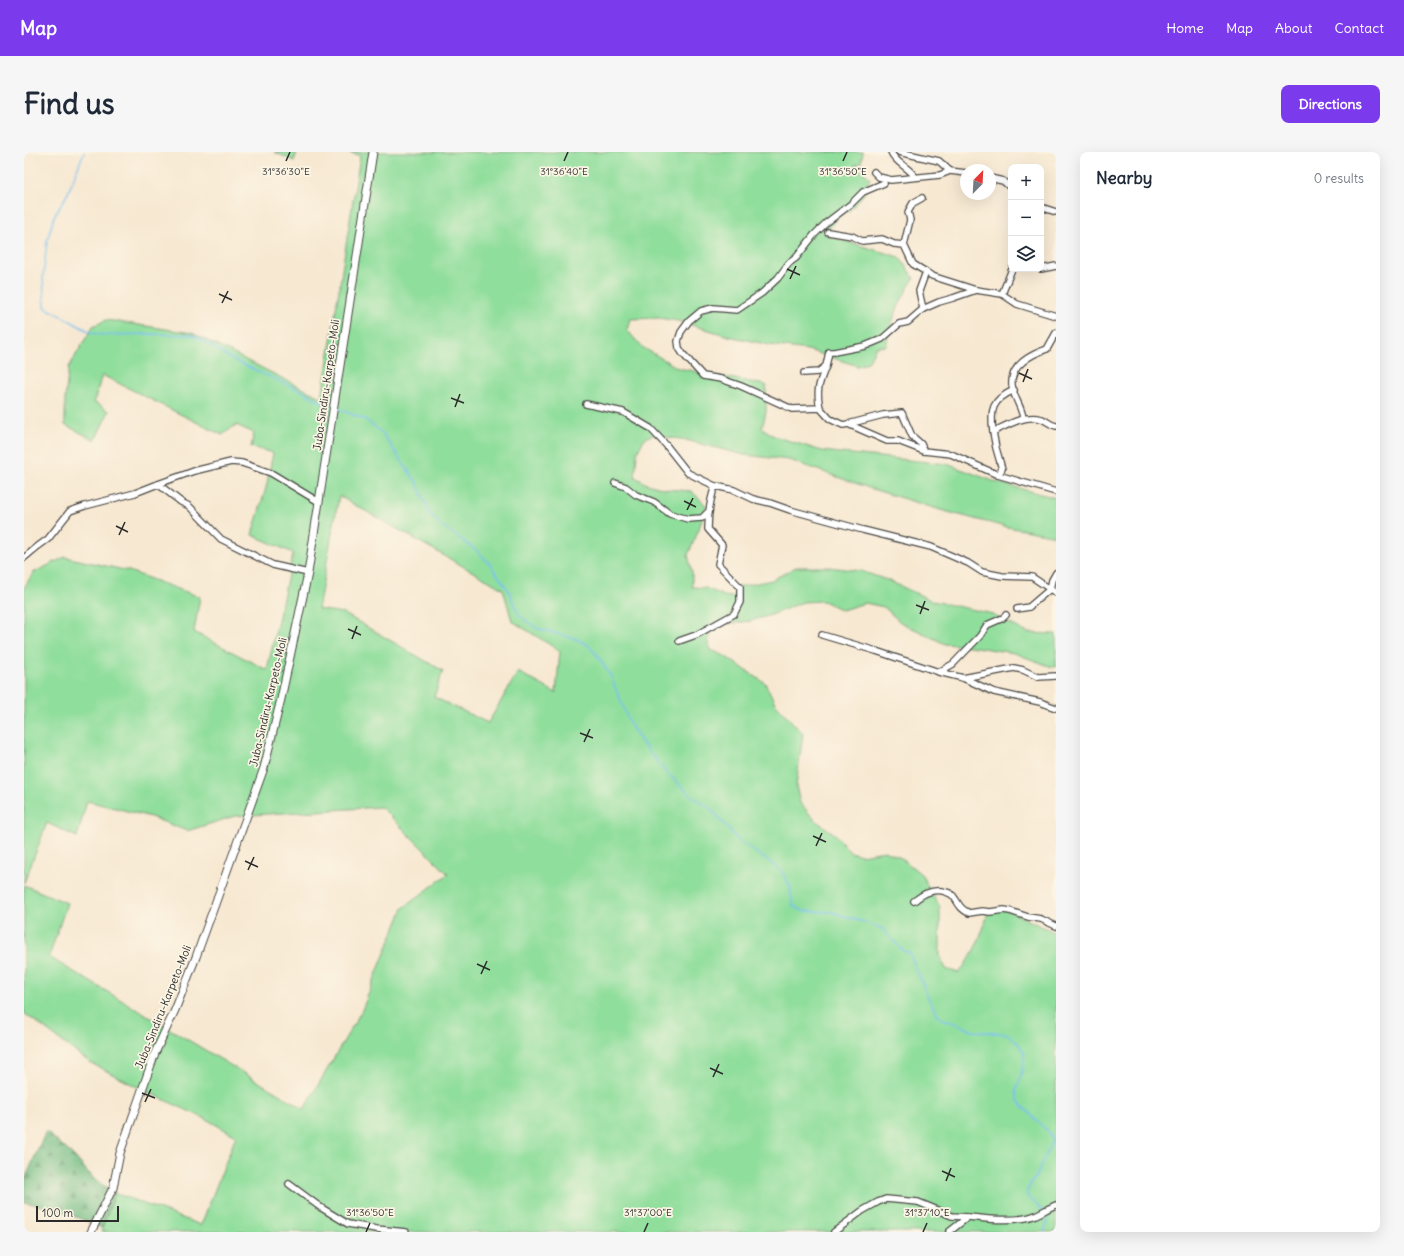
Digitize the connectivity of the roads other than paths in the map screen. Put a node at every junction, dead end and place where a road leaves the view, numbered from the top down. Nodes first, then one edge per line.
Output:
1 (373, 152) edge
2 (891, 152) edge
3 (899, 152) edge
4 (950, 171) junction
5 (874, 172) dead end
6 (960, 172) edge
7 (915, 177) junction
8 (996, 179) edge
9 (884, 183) dead end
10 (1008, 185) edge
11 (922, 198) dead end
12 (1044, 208) edge
13 (1056, 212) edge
14 (828, 232) dead end
15 (904, 245) junction
16 (1056, 266) edge
17 (1044, 268) edge
18 (926, 272) junction
19 (1011, 272) edge
20 (976, 290) junction
21 (1002, 294) junction
22 (923, 309) junction
23 (1056, 316) edge
24 (1056, 333) edge
25 (826, 366) junction
26 (804, 372) dead end
27 (1014, 390) junction
28 (586, 404) dead end
29 (820, 408) junction
30 (1023, 418) junction
31 (848, 424) junction
32 (1056, 426) edge
33 (993, 432) junction
34 (924, 451) junction
35 (998, 475) junction
36 (615, 483) dead end
37 (158, 484) junction
38 (715, 486) junction
39 (1056, 492) edge
40 (319, 502) junction
41 (709, 511) junction
42 (24, 558) edge
43 (308, 572) junction
44 (1056, 572) edge
45 (1050, 589) junction
46 (1056, 592) edge
47 (1017, 609) dead end
48 (1006, 615) dead end
49 (822, 635) dead end
50 (679, 641) dead end
51 (939, 672) junction
52 (1056, 676) edge
53 (963, 678) junction
54 (1056, 708) edge
55 (914, 901) dead end
56 (1056, 926) edge
57 (289, 1184) dead end
58 (1056, 1205) edge
59 (968, 1217) junction
60 (91, 1232) edge
61 (406, 1232) edge
62 (834, 1232) edge
63 (949, 1232) edge

1 - 40 main road, Juba-Sindiru-Karpeto-Moli
2 - 7 street
3 - 4 street
4 - 6 street
4 - 7 street
5 - 7 street
8 - 10 street
9 - 29 street
11 - 15 street
12 - 13 street
14 - 15 street
15 - 18 street
16 - 17 street
18 - 20 street
18 - 22 street
19 - 21 street
20 - 21 street
20 - 22 street
21 - 23 street
22 - 25 street
24 - 27 street
25 - 26 street
25 - 29 street
27 - 30 street
27 - 33 street
28 - 38 street
29 - 31 street
30 - 32 street
30 - 33 street
31 - 34 street
31 - 34 street
33 - 35 street
34 - 35 street
35 - 39 street
36 - 41 street
37 - 40 street
37 - 42 street
37 - 43 street
38 - 41 street
38 - 45 street
40 - 43 main road, Juba-Sindiru-Karpeto-Moli
41 - 50 street
43 - 60 main road, Juba-Sindiru-Karpeto-Moli
44 - 45 street
45 - 46 street
45 - 47 street
48 - 51 street
49 - 51 street
51 - 53 street
52 - 53 street
53 - 54 street
55 - 56 street
57 - 61 street
58 - 59 street
59 - 62 street
59 - 63 street

